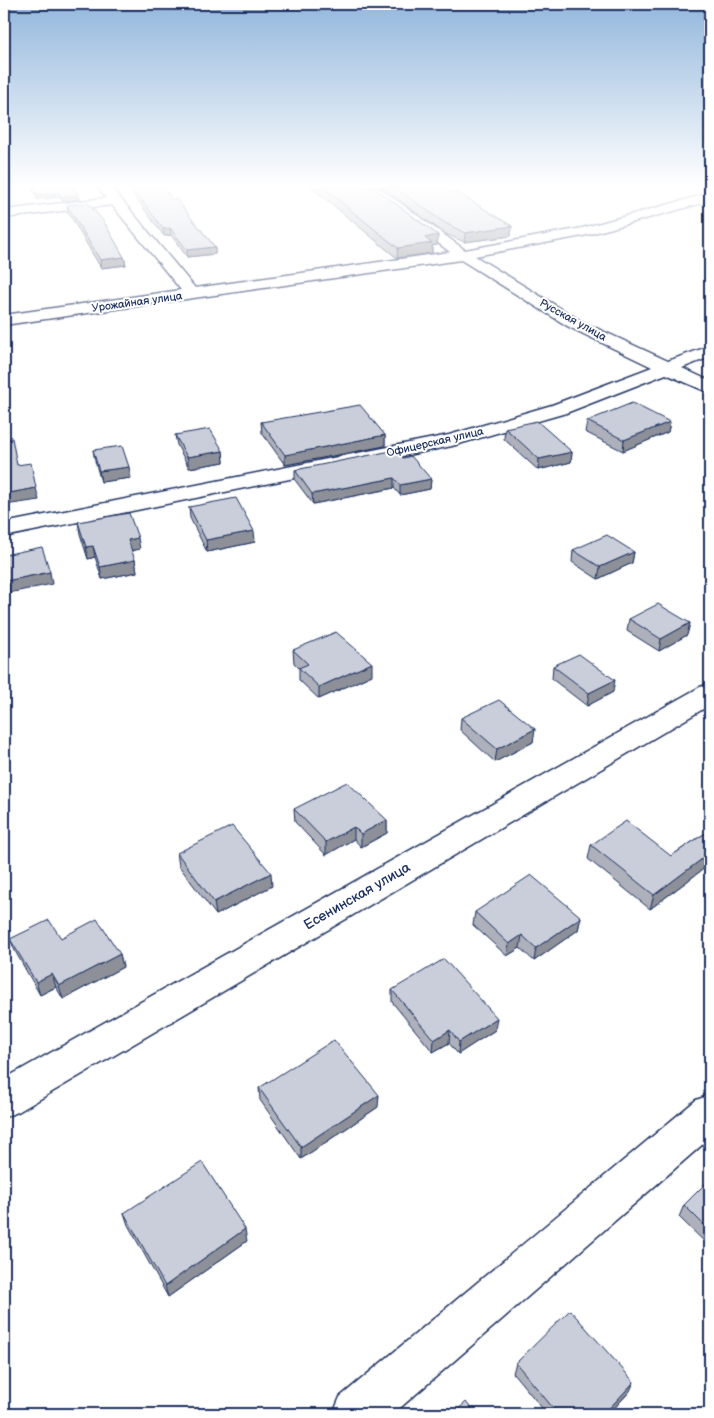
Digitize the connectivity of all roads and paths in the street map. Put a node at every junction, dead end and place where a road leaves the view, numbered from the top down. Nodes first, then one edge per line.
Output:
1 (158, 253) edge
2 (461, 253) edge
3 (470, 253) edge
4 (463, 255) junction
5 (192, 294) junction
6 (4, 320) edge
7 (710, 351) edge
8 (666, 367) junction
9 (710, 388) edge
10 (4, 530) edge
11 (710, 693) edge
12 (4, 1099) edge
13 (710, 1113) edge
14 (356, 1414) edge

1 - 5 street
2 - 4 street, Русская улица
3 - 4 street, Урожайная улица
4 - 5 street, Урожайная улица
4 - 8 street, Русская улица
5 - 6 street, Урожайная улица
7 - 8 street, Офицерская улица
8 - 9 street, Русская улица
8 - 10 street, Офицерская улица
11 - 12 street, Есенинская улица
13 - 14 street

